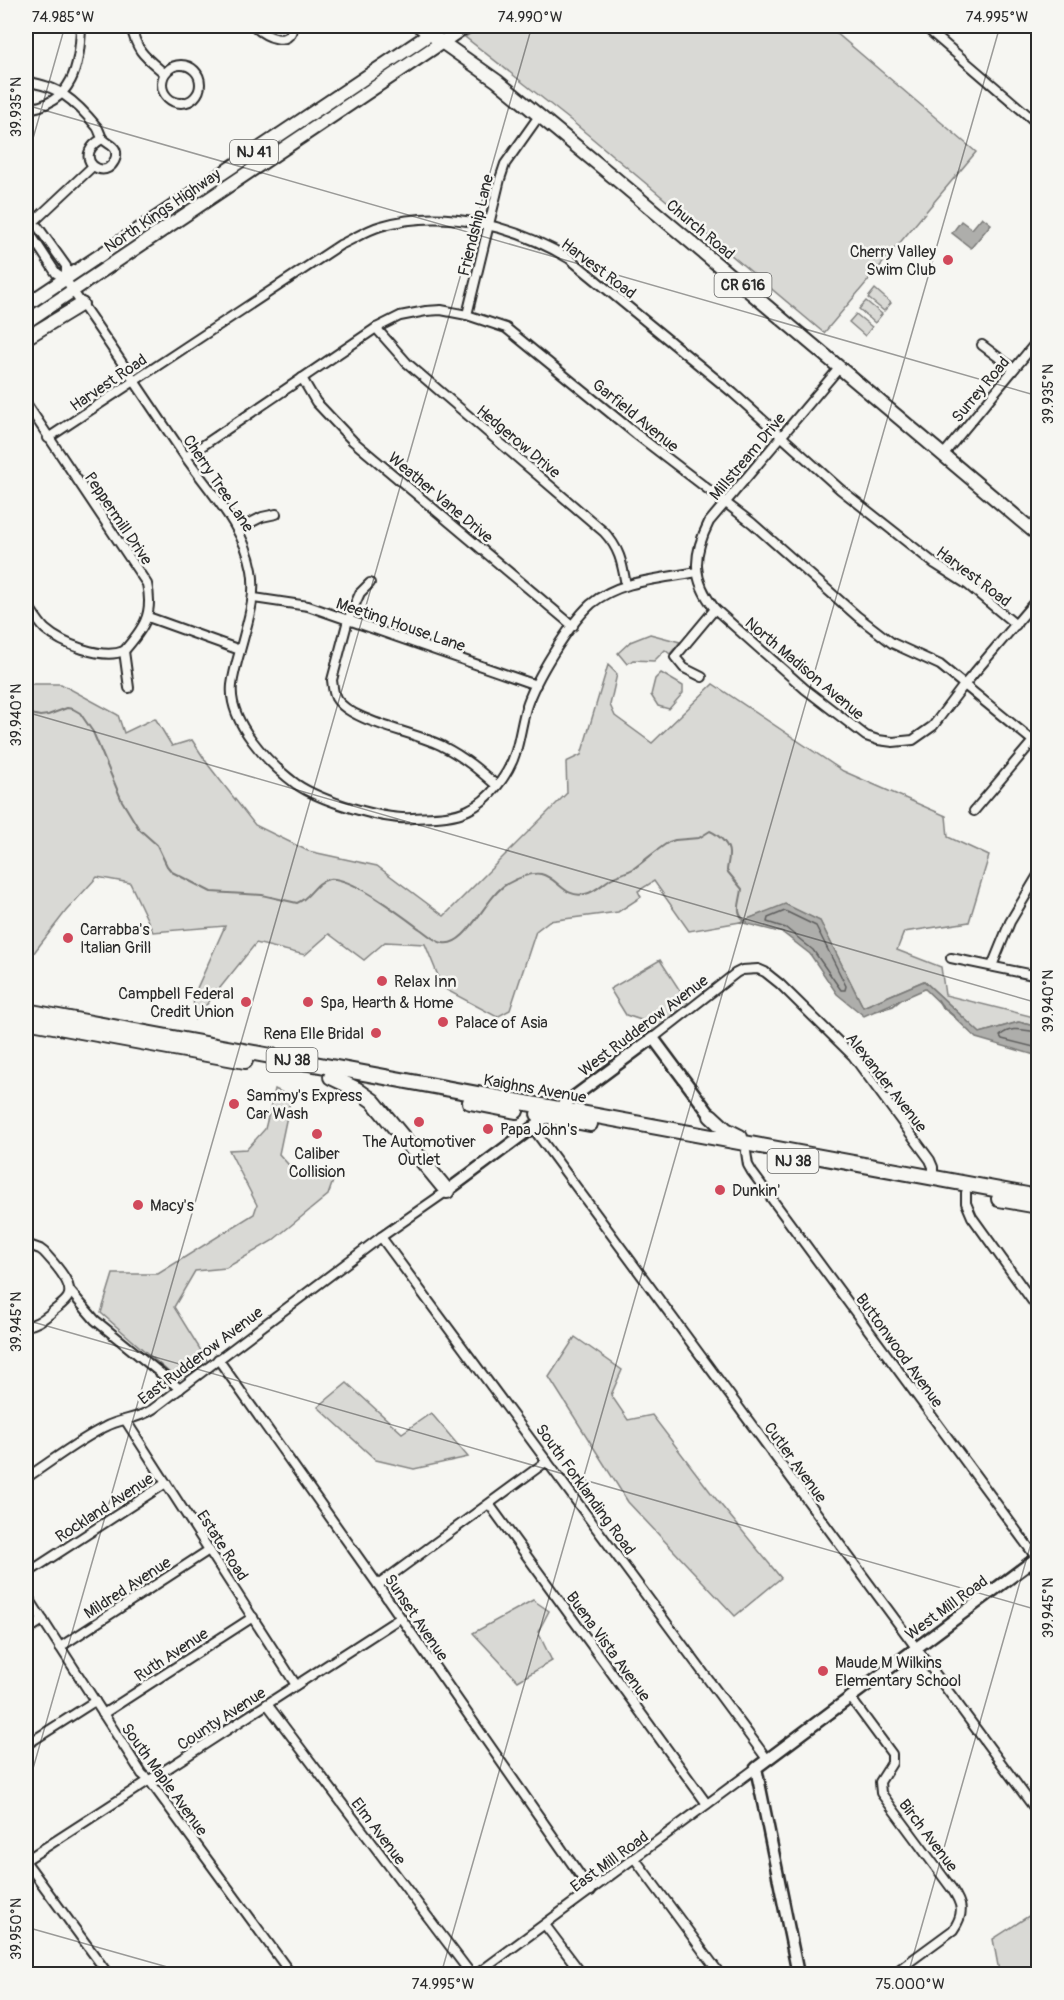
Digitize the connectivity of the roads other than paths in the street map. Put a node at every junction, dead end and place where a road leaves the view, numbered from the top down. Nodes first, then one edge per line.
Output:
1 (81, 26) edge
2 (131, 26) edge
3 (254, 26) edge
4 (293, 26) edge
5 (419, 26) edge
6 (442, 26) edge
7 (466, 26) edge
8 (924, 26) edge
9 (430, 34) junction
10 (442, 42) junction
11 (165, 73) junction
12 (26, 81) edge
13 (63, 93) junction
14 (26, 109) edge
15 (539, 116) junction
16 (1038, 124) edge
17 (102, 139) junction
18 (93, 166) junction
19 (487, 225) junction
20 (27, 226) edge
21 (69, 284) junction
22 (26, 304) edge
23 (82, 304) junction
24 (467, 315) junction
25 (26, 322) edge
26 (376, 328) junction
27 (26, 338) edge
28 (1038, 340) edge
29 (982, 345) dead end
30 (840, 367) junction
31 (1014, 369) junction
32 (302, 378) junction
33 (135, 380) junction
34 (26, 403) edge
35 (781, 436) junction
36 (48, 438) junction
37 (943, 455) junction
38 (186, 457) junction
39 (724, 502) junction
40 (276, 514) dead end
41 (238, 529) junction
42 (1037, 532) edge
43 (696, 572) junction
44 (370, 583) dead end
45 (626, 585) junction
46 (254, 598) junction
47 (1038, 598) edge
48 (26, 603) edge
49 (715, 609) junction
50 (148, 617) junction
51 (348, 620) junction
52 (1016, 625) junction
53 (573, 626) junction
54 (240, 650) junction
55 (124, 651) junction
56 (702, 677) dead end
57 (536, 685) junction
58 (964, 685) junction
59 (129, 688) dead end
60 (1037, 740) edge
61 (496, 785) junction
62 (974, 811) dead end
63 (1038, 875) edge
64 (951, 958) dead end
65 (992, 966) junction
66 (750, 969) joint
67 (1038, 976) edge
68 (26, 1011) edge
69 (26, 1022) edge
70 (653, 1038) junction
71 (331, 1077) junction
72 (552, 1112) junction
73 (711, 1116) joint
74 (532, 1127) junction
75 (774, 1148) junction
76 (746, 1152) junction
77 (933, 1177) junction
78 (447, 1191) junction
79 (966, 1192) junction
80 (1038, 1197) edge
81 (1038, 1206) edge
82 (381, 1237) junction
83 (26, 1244) edge
84 (70, 1291) junction
85 (1038, 1309) edge
86 (26, 1326) edge
87 (218, 1359) junction
88 (180, 1389) junction
89 (126, 1420) junction
90 (548, 1461) junction
91 (26, 1478) edge
92 (166, 1483) junction
93 (489, 1504) junction
94 (209, 1550) junction
95 (1038, 1559) edge
96 (26, 1574) edge
97 (378, 1585) junction
98 (26, 1594) edge
99 (253, 1617) junction
100 (400, 1618) junction
101 (43, 1620) junction
102 (26, 1631) edge
103 (60, 1647) junction
104 (916, 1648) junction
105 (296, 1685) junction
106 (849, 1697) junction
107 (95, 1701) junction
108 (267, 1704) junction
109 (103, 1714) junction
110 (26, 1745) edge
111 (767, 1759) junction
112 (756, 1768) junction
113 (149, 1780) junction
114 (707, 1804) junction
115 (1038, 1813) edge
116 (635, 1859) junction
117 (26, 1861) edge
118 (591, 1891) junction
119 (545, 1925) junction
120 (108, 1974) edge
121 (291, 1974) edge
122 (471, 1974) edge
123 (477, 1974) edge
124 (582, 1974) edge
125 (720, 1974) edge
126 (798, 1974) edge
127 (893, 1974) edge

1 - 13 street
2 - 11 street
3 - 4 street
5 - 9 main road, Church Road / CR 616
6 - 9 main road, North Kings Highway / NJ 41
7 - 10 main road, North Kings Highway / NJ 41
8 - 16 street
9 - 10 main road, Church Road / CR 616
9 - 21 main road, North Kings Highway / NJ 41
10 - 15 main road, Church Road / CR 616
10 - 21 main road, North Kings Highway / NJ 41
11 - 11 street
12 - 13 street
13 - 14 street
13 - 17 street
15 - 19 street, Friendship Lane
15 - 30 main road, Church Road / CR 616
17 - 18 street
17 - 18 street
18 - 20 street
19 - 24 street, Friendship Lane
19 - 33 street, Harvest Road
19 - 35 street, Harvest Road
20 - 21 street, Cherry Tree Lane
21 - 22 main road, North Kings Highway / NJ 41
21 - 23 street, Cherry Tree Lane
21 - 25 main road, North Kings Highway / NJ 41
23 - 27 main road
23 - 33 street, Cherry Tree Lane
24 - 26 street, Garfield Avenue
24 - 39 street, Garfield Avenue
26 - 32 street, Garfield Avenue
26 - 45 street, Hedgerow Drive
28 - 31 street, Surrey Road
29 - 31 street
30 - 35 street, Millstream Drive
30 - 37 main road, Church Road / CR 616
31 - 37 street, Surrey Road
32 - 38 street, Garfield Avenue
32 - 53 street, Weather Vane Drive
33 - 36 street, Harvest Road
33 - 38 street, Cherry Tree Lane
34 - 36 street, Peppermill Drive
35 - 39 street, Millstream Drive
35 - 52 street, Harvest Road
36 - 50 street, Peppermill Drive
37 - 42 main road, Church Road / CR 616
38 - 41 street, Cherry Tree Lane
39 - 43 street, Millstream Drive
39 - 58 street, Garfield Avenue
40 - 41 street
41 - 46 street, Cherry Tree Lane
43 - 45 street, Cherry Tree Lane
43 - 49 street, North Madison Avenue
44 - 51 street
45 - 53 street, Cherry Tree Lane
46 - 51 street, Meeting House Lane
46 - 54 street, Cherry Tree Lane
47 - 52 street, North Madison Avenue
48 - 55 street
49 - 56 street
49 - 58 street, North Madison Avenue
50 - 54 street
50 - 55 street
51 - 57 street, Meeting House Lane
51 - 61 street
52 - 58 street, North Madison Avenue
53 - 57 street, Cherry Tree Lane
54 - 61 street, Cherry Tree Lane
55 - 59 street
57 - 61 street, Cherry Tree Lane
58 - 60 street, Garfield Avenue
60 - 62 street
63 - 65 street
64 - 65 street
65 - 67 street
66 - 70 street, West Rudderow Avenue
66 - 77 street, Alexander Avenue
68 - 72 highway, Kaighns Avenue / NJ 38
69 - 71 highway, Kaighns Avenue / NJ 38
70 - 72 street, West Rudderow Avenue
70 - 73 street
71 - 72 highway, Kaighns Avenue / NJ 38
71 - 78 highway
72 - 74 street, West Rudderow Avenue
72 - 75 highway, Kaighns Avenue / NJ 38
72 - 76 highway, Kaighns Avenue / NJ 38
73 - 75 highway
74 - 78 street, West Rudderow Avenue
74 - 104 street, Cutler Avenue
75 - 77 highway, Kaighns Avenue / NJ 38
76 - 79 highway, Kaighns Avenue / NJ 38
76 - 95 street, Buttonwood Avenue
77 - 80 highway, Kaighns Avenue / NJ 38
78 - 82 street, West Rudderow Avenue
79 - 81 highway, Kaighns Avenue / NJ 38
79 - 85 street
82 - 87 street, East Rudderow Avenue
82 - 90 street, South Forklanding Road
83 - 84 street
84 - 86 street
84 - 88 street
87 - 88 street, East Rudderow Avenue
87 - 97 street, Sunset Avenue
88 - 89 street, East Rudderow Avenue
89 - 91 street, East Rudderow Avenue
89 - 92 street, Estate Road
90 - 93 street
90 - 111 street, South Forklanding Road
92 - 94 street, Estate Road
92 - 96 street, Rockland Avenue
93 - 97 street
93 - 114 street, Buena Vista Avenue
94 - 99 street, Estate Road
94 - 103 street, Mildred Avenue
95 - 104 street, West Mill Road
97 - 100 street, Sunset Avenue
98 - 101 street, South Maple Avenue
99 - 105 street, Estate Road
99 - 109 street, Ruth Avenue
100 - 105 street, County Avenue
100 - 118 street, Sunset Avenue
101 - 102 street
101 - 103 street, South Maple Avenue
103 - 107 street, South Maple Avenue
104 - 106 street, West Mill Road
104 - 115 street, Cutler Avenue
105 - 108 street, County Avenue
106 - 111 street, West Mill Road
106 - 127 street, Birch Avenue
107 - 109 street, South Maple Avenue
107 - 110 street
108 - 113 street, County Avenue
108 - 122 street, Elm Avenue
109 - 113 street, South Maple Avenue
111 - 112 street, West Mill Road
112 - 114 street, East Mill Road
112 - 126 street
113 - 117 street, County Avenue
113 - 121 street, South Maple Avenue
114 - 116 street, East Mill Road
116 - 118 street, East Mill Road
116 - 125 street
117 - 120 street
118 - 119 street, East Mill Road
119 - 123 street, East Mill Road
119 - 124 street

